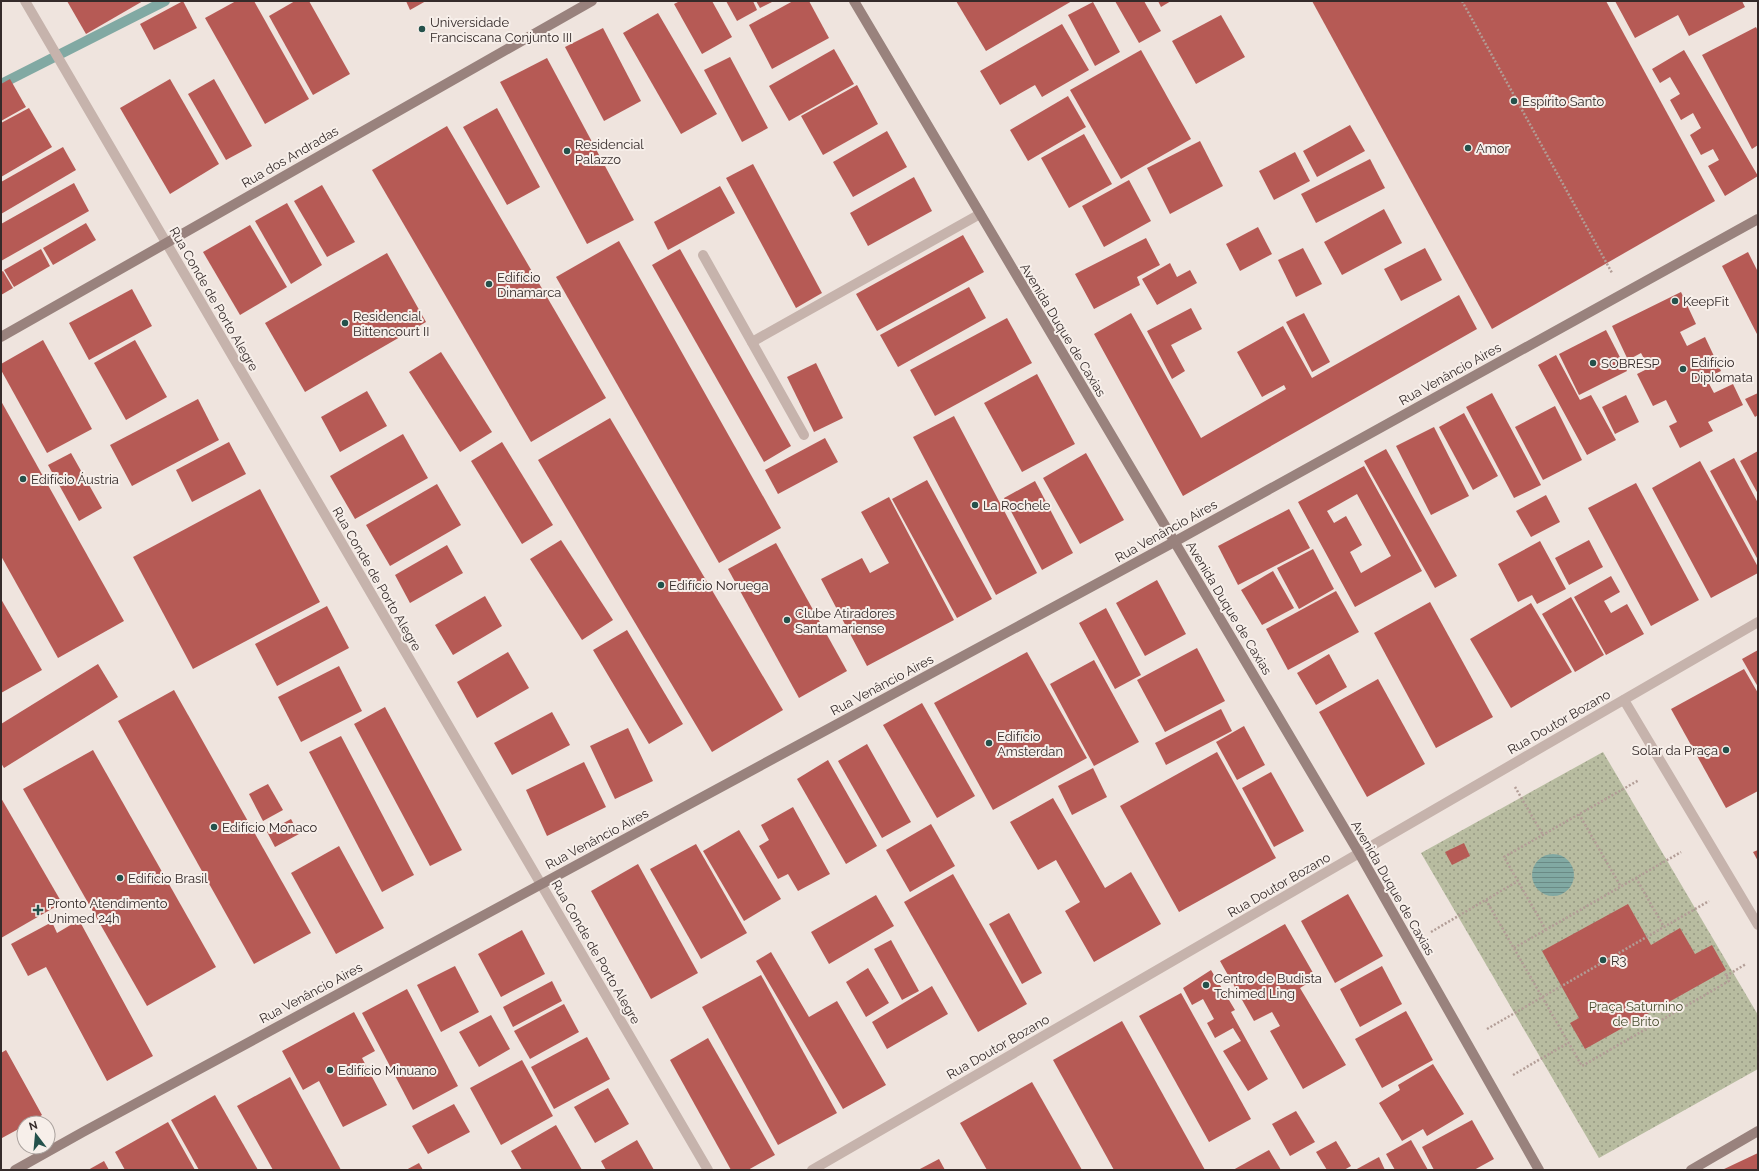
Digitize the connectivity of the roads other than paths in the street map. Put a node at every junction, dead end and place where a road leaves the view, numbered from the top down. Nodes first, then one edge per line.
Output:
1 (25, 1) edge
2 (592, 1) edge
3 (854, 1) edge
4 (980, 214) junction
5 (1758, 219) edge
6 (166, 243) junction
7 (703, 255) dead end
8 (1, 337) edge
9 (752, 342) junction
10 (804, 435) dead end
11 (1174, 542) junction
12 (1758, 622) edge
13 (1624, 700) junction
14 (1359, 853) junction
15 (541, 884) junction
16 (1758, 925) edge
17 (1758, 1131) edge
18 (15, 1170) edge
19 (708, 1170) edge
20 (812, 1170) edge
21 (1539, 1170) edge
22 (1691, 1170) edge

1 - 6 street, Rua Conde de Porto Alegre
2 - 6 street, Rua dos Andradas
3 - 4 street, Avenida Duque de Caxias
4 - 9 street
4 - 11 street, Avenida Duque de Caxias
5 - 11 street, Rua Venâncio Aires
6 - 8 street, Rua dos Andradas
6 - 15 street, Rua Conde de Porto Alegre
7 - 9 street
9 - 10 street
11 - 14 street, Avenida Duque de Caxias
11 - 15 street, Rua Venâncio Aires
12 - 13 street, Rua Doutor Bozano
13 - 14 street, Rua Doutor Bozano
13 - 16 street
14 - 20 street, Rua Doutor Bozano
14 - 21 street, Avenida Duque de Caxias
15 - 18 street, Rua Venâncio Aires
15 - 19 street, Rua Conde de Porto Alegre
17 - 22 street

